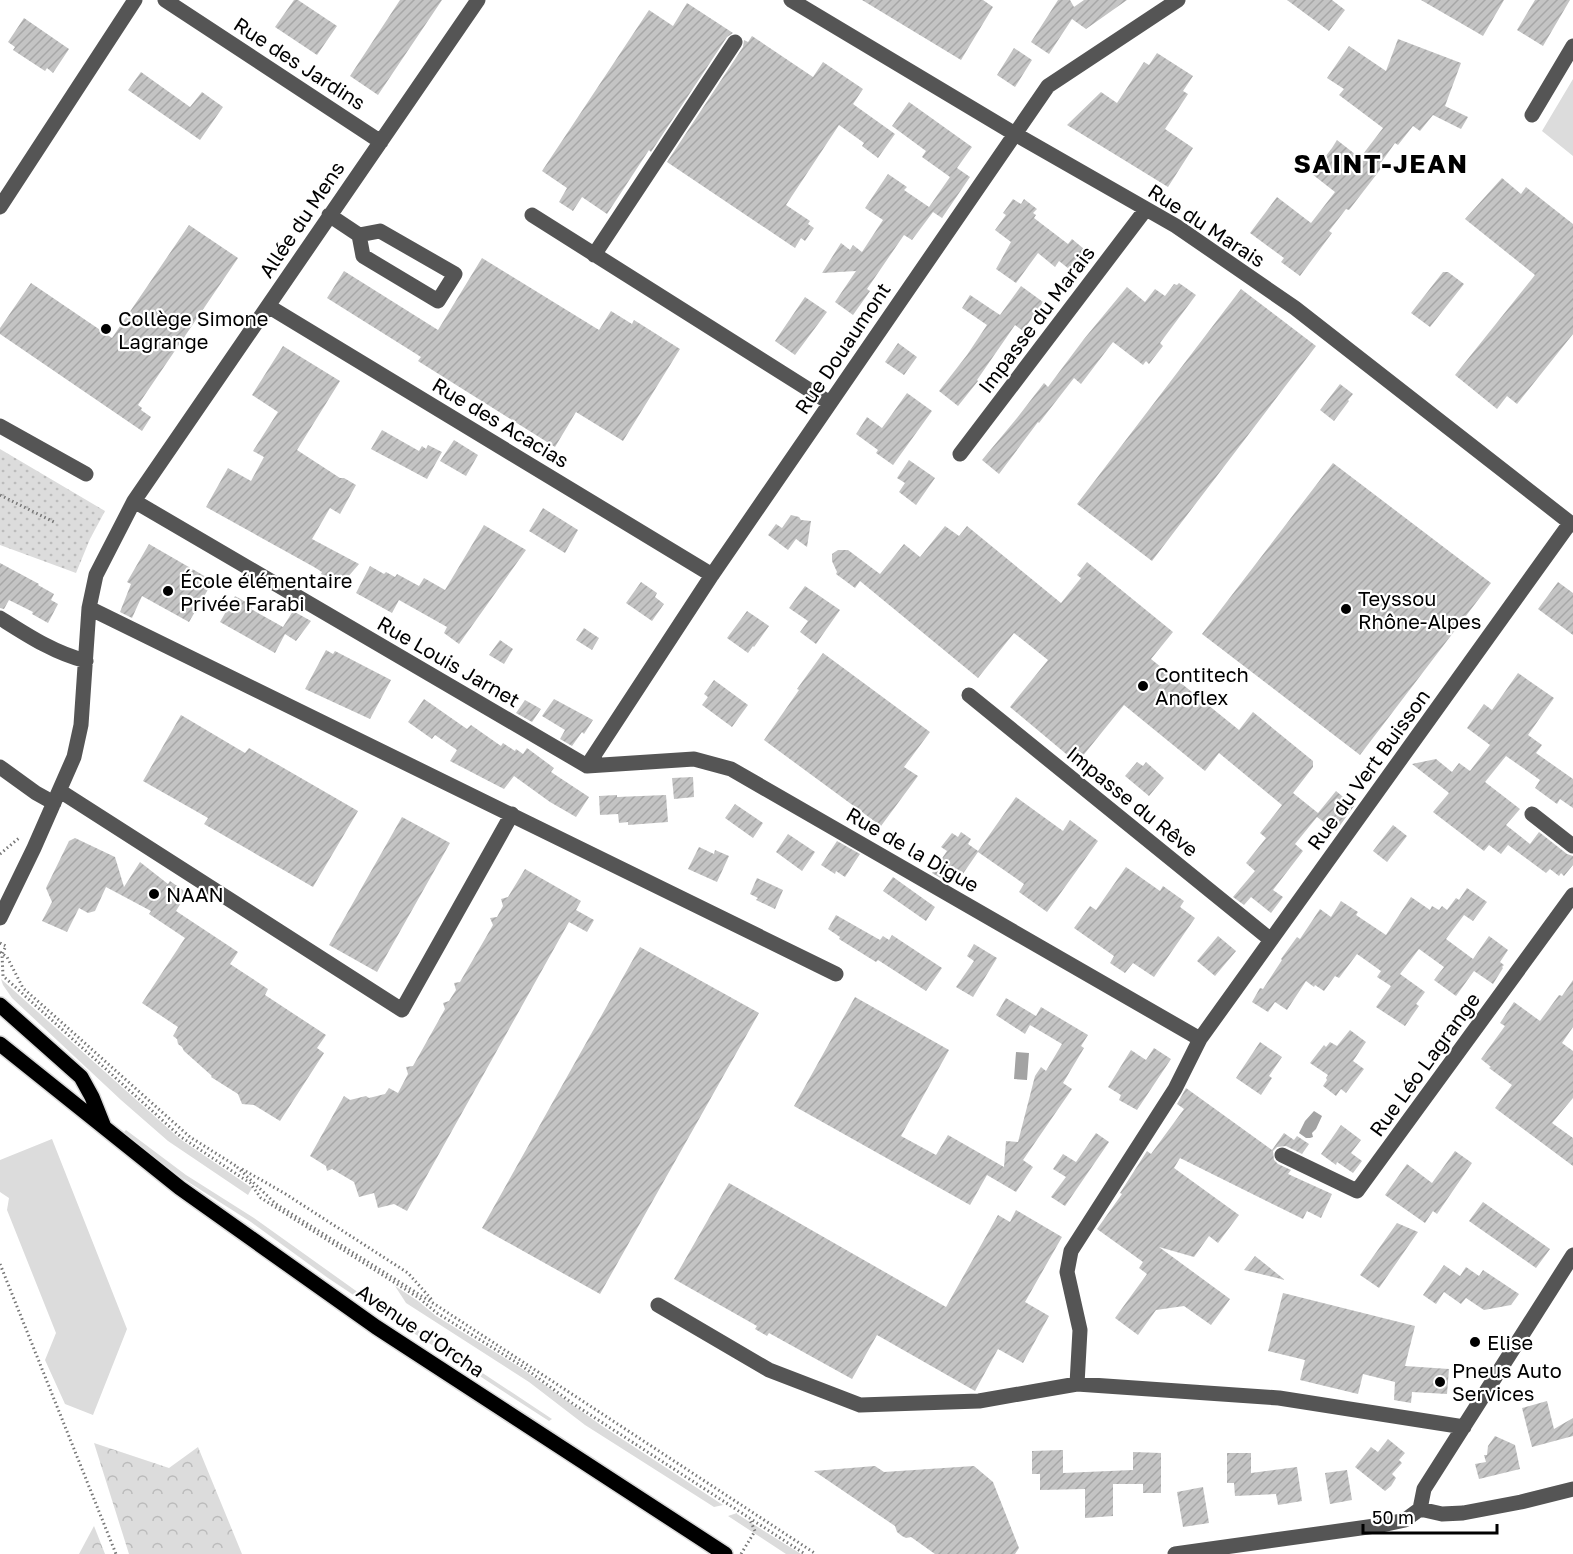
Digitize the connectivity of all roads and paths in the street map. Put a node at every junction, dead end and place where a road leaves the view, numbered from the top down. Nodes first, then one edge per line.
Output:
1 (135, 0) edge
2 (165, 0) edge
3 (478, 0) edge
4 (791, 0) edge
5 (1178, 0) edge
6 (735, 42) dead end
7 (1573, 45) edge
8 (1532, 114) dead end
9 (1014, 134) junction
10 (381, 142) junction
11 (0, 207) edge
12 (1146, 209) junction
13 (329, 215) junction
14 (532, 215) dead end
15 (358, 235) junction
16 (594, 255) junction
17 (268, 306) junction
18 (830, 403) junction
19 (0, 426) edge
20 (960, 454) dead end
21 (86, 474) dead end
22 (0, 495) edge
23 (134, 501) junction
24 (56, 523) dead end
25 (1571, 524) edge
26 (712, 575) junction
27 (89, 608) junction
28 (0, 618) edge
29 (86, 661) junction
30 (969, 695) dead end
31 (587, 766) junction
32 (0, 767) edge
33 (57, 797) junction
34 (512, 814) junction
35 (1532, 814) dead end
36 (1573, 846) edge
37 (1573, 896) edge
38 (0, 918) edge
39 (1271, 940) junction
40 (0, 943) edge
41 (1, 953) edge
42 (836, 974) dead end
43 (0, 1005) edge
44 (1200, 1039) junction
45 (0, 1044) edge
46 (104, 1127) junction
47 (1282, 1155) dead end
48 (237, 1167) junction
49 (1573, 1255) edge
50 (0, 1264) edge
51 (436, 1305) junction
52 (658, 1305) dead end
53 (1077, 1384) junction
54 (1464, 1427) junction
55 (1573, 1489) edge
56 (1420, 1509) junction
57 (749, 1518) junction
58 (116, 1554) edge
59 (724, 1554) edge
60 (741, 1554) edge
61 (805, 1554) edge
62 (816, 1554) edge
63 (1175, 1554) edge

1 - 11 street
2 - 10 street, Rue des Jardins
3 - 10 street, Allée du Mens
4 - 9 street, Rue du Marais
5 - 9 street, Rue Douaumont
6 - 16 street
7 - 8 street
9 - 12 street, Rue du Marais
9 - 18 street, Rue Douaumont
10 - 13 street, Allée du Mens
12 - 20 street, Impasse du Marais
12 - 25 street, Rue du Marais
13 - 15 street
13 - 17 street, Allée du Mens
14 - 16 street
15 - 15 street
16 - 18 street
17 - 23 street, Allée du Mens
17 - 26 street, Rue des Acacias
18 - 26 street, Rue Douaumont
19 - 21 street
22 - 24 path
23 - 27 street, Allée du Mens
23 - 31 street, Rue Louis Jarnet
25 - 39 street, Rue du Vert Buisson
26 - 31 street, Rue Douaumont
27 - 29 street, Allée du Mens
27 - 34 street
28 - 29 street
29 - 33 street, Allée du Mens
30 - 39 street, Impasse du Rêve
31 - 44 street, Rue de la Digue
32 - 33 street
33 - 34 street
33 - 38 street, Allée du Mens
34 - 42 street
35 - 36 street
37 - 47 street, Rue Léo Lagrange
39 - 44 street, Rue du Vert Buisson
40 - 41 path
41 - 48 path, Avenue d'Orcha
41 - 57 path
43 - 46 main road, Avenue d'Orcha
44 - 53 street, Rue du Vert Buisson
45 - 46 main road, Avenue d'Orcha
46 - 59 main road, Avenue d'Orcha
48 - 51 path, Avenue d'Orcha
48 - 51 path, Avenue d'Orcha
49 - 54 street
50 - 58 path
51 - 62 path, Avenue d'Orcha
52 - 53 street
53 - 54 street
54 - 56 street
55 - 56 street
56 - 63 street
57 - 60 path
57 - 61 path

